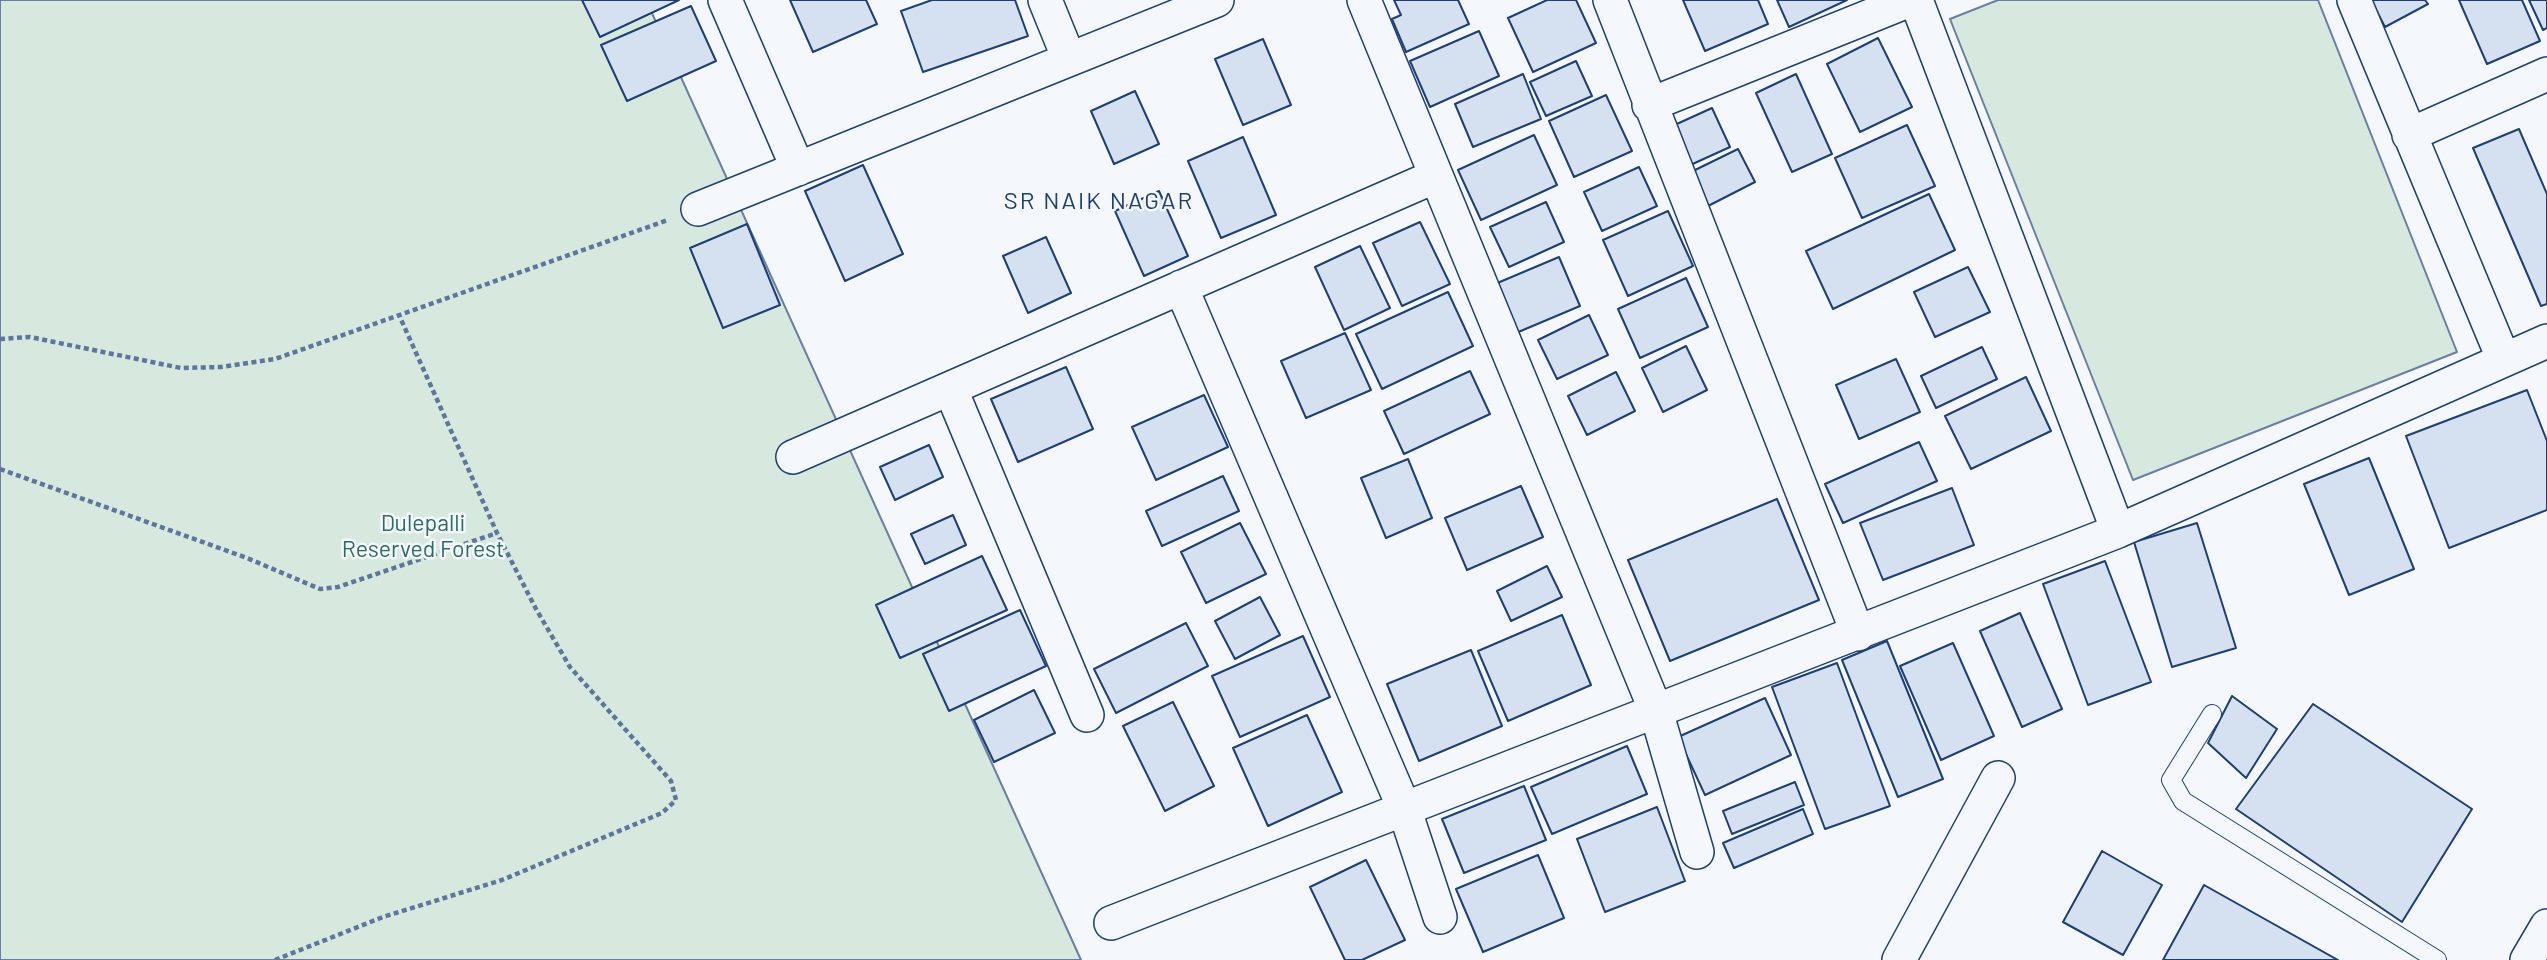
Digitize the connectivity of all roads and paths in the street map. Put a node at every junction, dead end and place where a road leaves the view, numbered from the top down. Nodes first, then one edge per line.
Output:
1 (725, 0) edge
2 (1045, 0) edge
3 (1217, 0) edge
4 (1364, 0) edge
5 (1610, 0) edge
6 (1910, 0) edge
7 (1916, 0) edge
8 (2354, 0) edge
9 (1069, 60) junction
10 (2547, 74) edge
11 (1649, 105) junction
12 (2409, 135) junction
13 (798, 169) junction
14 (1436, 176) junction
15 (698, 209) joint
16 (1181, 287) junction
17 (399, 315) junction
18 (0, 339) edge
19 (2547, 341) edge
20 (2503, 358) junction
21 (951, 390) junction
22 (793, 457) dead end
23 (0, 469) edge
24 (2118, 531) junction
25 (497, 533) junction
26 (1858, 634) junction
27 (1656, 710) junction
28 (2212, 714) dead end
29 (1087, 715) dead end
30 (1997, 778) dead end
31 (1404, 808) junction
32 (1697, 852) dead end
33 (1440, 918) dead end
34 (1111, 923) dead end
35 (2547, 926) edge
36 (275, 960) edge
37 (1899, 960) edge
38 (2437, 960) edge
39 (2527, 960) edge

1 - 13 street
2 - 9 street
3 - 9 street
4 - 14 street
5 - 11 street
6 - 11 street
7 - 24 street
8 - 12 street
9 - 13 street
10 - 12 street
11 - 26 street
12 - 20 street
13 - 15 street
14 - 16 street
14 - 27 street
15 - 17 path
16 - 21 street
16 - 31 street
17 - 18 path
17 - 25 path
19 - 20 street
20 - 24 street
21 - 22 street
21 - 29 street
23 - 25 path
24 - 26 street
25 - 36 path
26 - 27 street
27 - 31 street
27 - 32 street
28 - 38 lane
30 - 37 street
31 - 33 street
31 - 34 street
35 - 39 street

